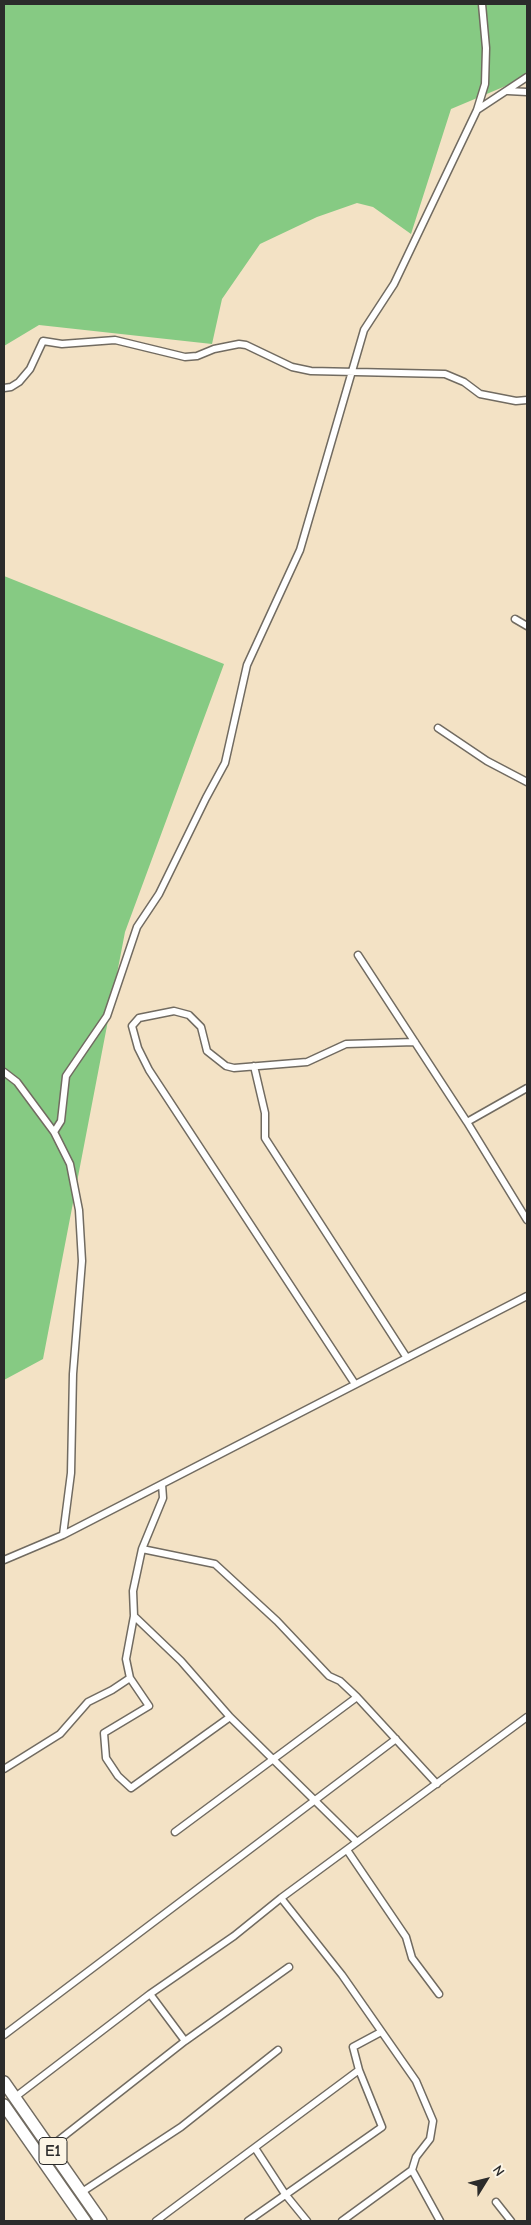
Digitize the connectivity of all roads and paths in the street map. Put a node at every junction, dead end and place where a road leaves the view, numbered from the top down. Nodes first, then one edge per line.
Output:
1 (482, 4) edge
2 (527, 77) edge
3 (508, 90) junction
4 (527, 92) edge
5 (477, 110) junction
6 (352, 373) junction
7 (4, 388) edge
8 (527, 400) edge
9 (515, 619) dead end
10 (527, 626) edge
11 (438, 728) dead end
12 (527, 782) edge
13 (358, 955) dead end
14 (415, 1042) junction
15 (254, 1066) junction
16 (4, 1072) edge
17 (527, 1088) edge
18 (467, 1122) junction
19 (54, 1132) junction
20 (527, 1220) edge
21 (527, 1296) edge
22 (407, 1358) junction
23 (355, 1384) junction
24 (162, 1484) junction
25 (63, 1535) junction
26 (142, 1549) junction
27 (4, 1560) edge
28 (134, 1616) junction
29 (130, 1678) junction
30 (357, 1697) junction
31 (230, 1717) junction
32 (527, 1717) edge
33 (396, 1739) junction
34 (272, 1758) junction
35 (4, 1769) edge
36 (437, 1784) junction
37 (315, 1801) junction
38 (175, 1832) dead end
39 (357, 1842) junction
40 (348, 1850) junction
41 (281, 1898) junction
42 (289, 1967) dead end
43 (150, 1994) junction
44 (439, 1994) dead end
45 (381, 2032) junction
46 (4, 2035) edge
47 (184, 2041) junction
48 (278, 2050) dead end
49 (360, 2070) junction
50 (4, 2082) edge
51 (14, 2098) junction
52 (4, 2106) edge
53 (50, 2147) junction
54 (255, 2148) junction
55 (412, 2170) junction
56 (82, 2192) junction
57 (285, 2194) junction
58 (496, 2202) dead end
59 (85, 2221) edge
60 (101, 2221) edge
61 (156, 2221) edge
62 (248, 2221) edge
63 (307, 2221) edge
64 (342, 2221) edge
65 (440, 2221) edge
66 (511, 2221) edge

1 - 5 street
2 - 3 street
3 - 4 street
3 - 5 street
5 - 6 street
6 - 7 street
6 - 8 street
6 - 19 street
9 - 10 street
11 - 12 street
13 - 14 street
14 - 15 street
14 - 18 street
15 - 22 street
15 - 23 street
16 - 19 street
17 - 18 street
18 - 20 street
19 - 25 street
21 - 22 street
22 - 23 street
23 - 24 street
24 - 25 street
24 - 26 street
25 - 27 street
26 - 28 street
26 - 30 street
28 - 29 street
28 - 31 street
29 - 31 street
29 - 35 street
30 - 33 street
30 - 34 street
31 - 34 street
32 - 36 street
33 - 36 street
33 - 37 street
34 - 37 street
34 - 38 street
36 - 39 street
37 - 39 street
37 - 46 street
39 - 40 street
40 - 41 street
40 - 44 street
41 - 43 street
41 - 45 street
42 - 47 street
43 - 47 street
43 - 51 street
45 - 49 street
45 - 55 street
47 - 53 street
48 - 56 street
49 - 54 street
49 - 57 street
50 - 51 highway, E1
51 - 53 highway, E1
52 - 59 highway, E1
53 - 56 highway, E1
54 - 57 street
54 - 61 street
55 - 64 street
55 - 65 street
56 - 60 highway, E1
57 - 62 street
57 - 63 street
58 - 66 street

